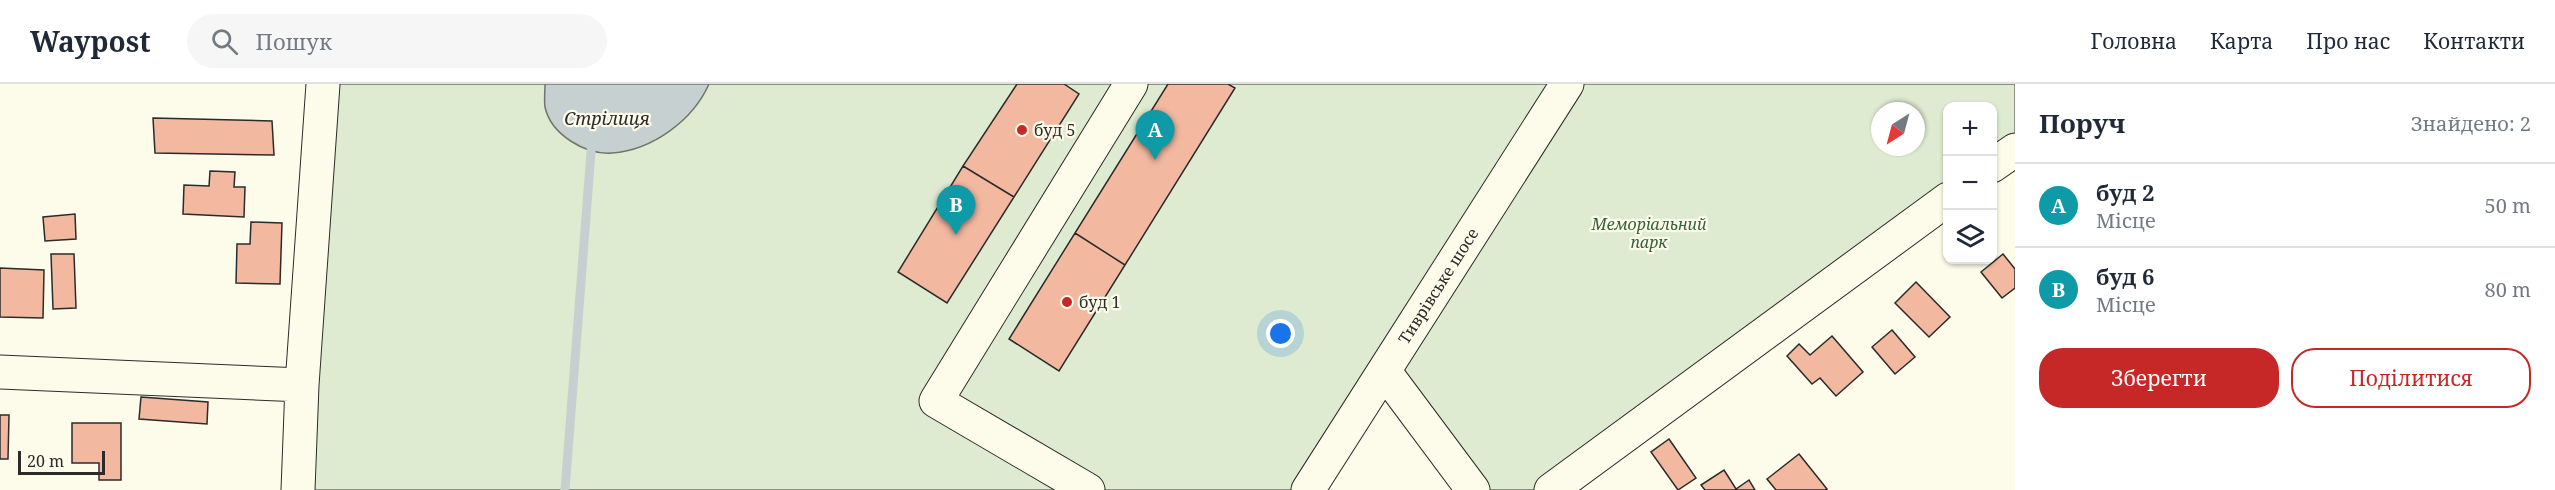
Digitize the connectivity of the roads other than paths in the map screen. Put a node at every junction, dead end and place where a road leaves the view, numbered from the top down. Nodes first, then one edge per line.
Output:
1 (323, 84) edge
2 (1131, 84) edge
3 (1568, 84) edge
4 (2015, 150) edge
5 (1997, 163) edge
6 (1943, 202) edge
7 (0, 372) edge
8 (1385, 372) junction
9 (302, 385) junction
10 (298, 490) edge
11 (1088, 490) edge
12 (1308, 490) edge
13 (1473, 490) edge
14 (1551, 490) edge

1 - 9 street
2 - 11 street
3 - 8 street, Тиврівське шосе
4 - 5 street
6 - 14 street
7 - 9 street
8 - 12 street, Тиврівське шосе
8 - 13 street
9 - 10 street

